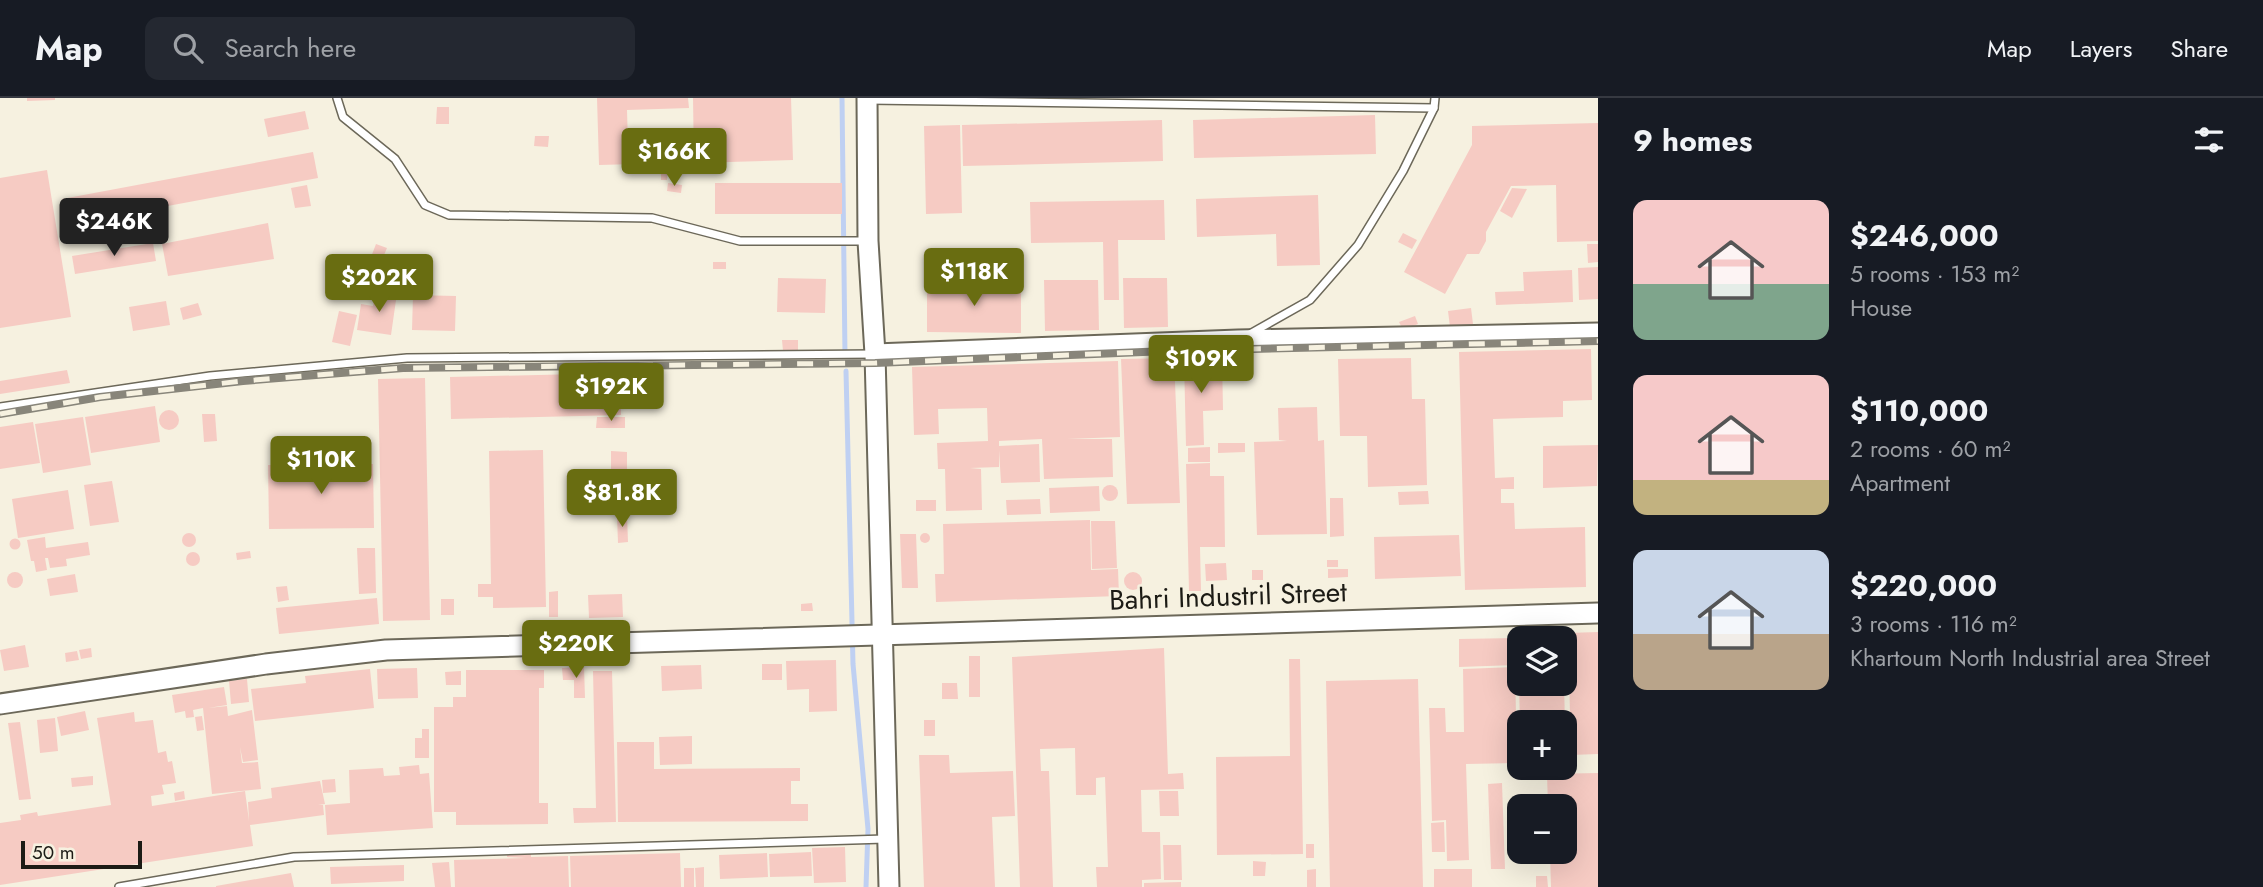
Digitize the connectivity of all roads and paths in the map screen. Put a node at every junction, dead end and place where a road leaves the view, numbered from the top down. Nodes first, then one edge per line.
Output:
1 (337, 98) edge
2 (1435, 98) edge
3 (867, 99) edge
4 (1434, 108) junction
5 (860, 241) junction
6 (1598, 333) edge
7 (1238, 340) junction
8 (875, 354) junction
9 (0, 407) edge
10 (1598, 613) edge
11 (883, 636) junction
12 (0, 704) edge
13 (880, 839) junction
14 (119, 887) edge
15 (889, 887) edge

1 - 5 lane
2 - 4 lane
3 - 4 lane
3 - 5 street
4 - 7 lane
5 - 8 street
6 - 7 street
7 - 8 street
8 - 9 lane
8 - 11 street
10 - 11 street, Bahri Industril Street
11 - 12 street, Bahri Industril Street
11 - 13 street
13 - 14 lane
13 - 15 street

